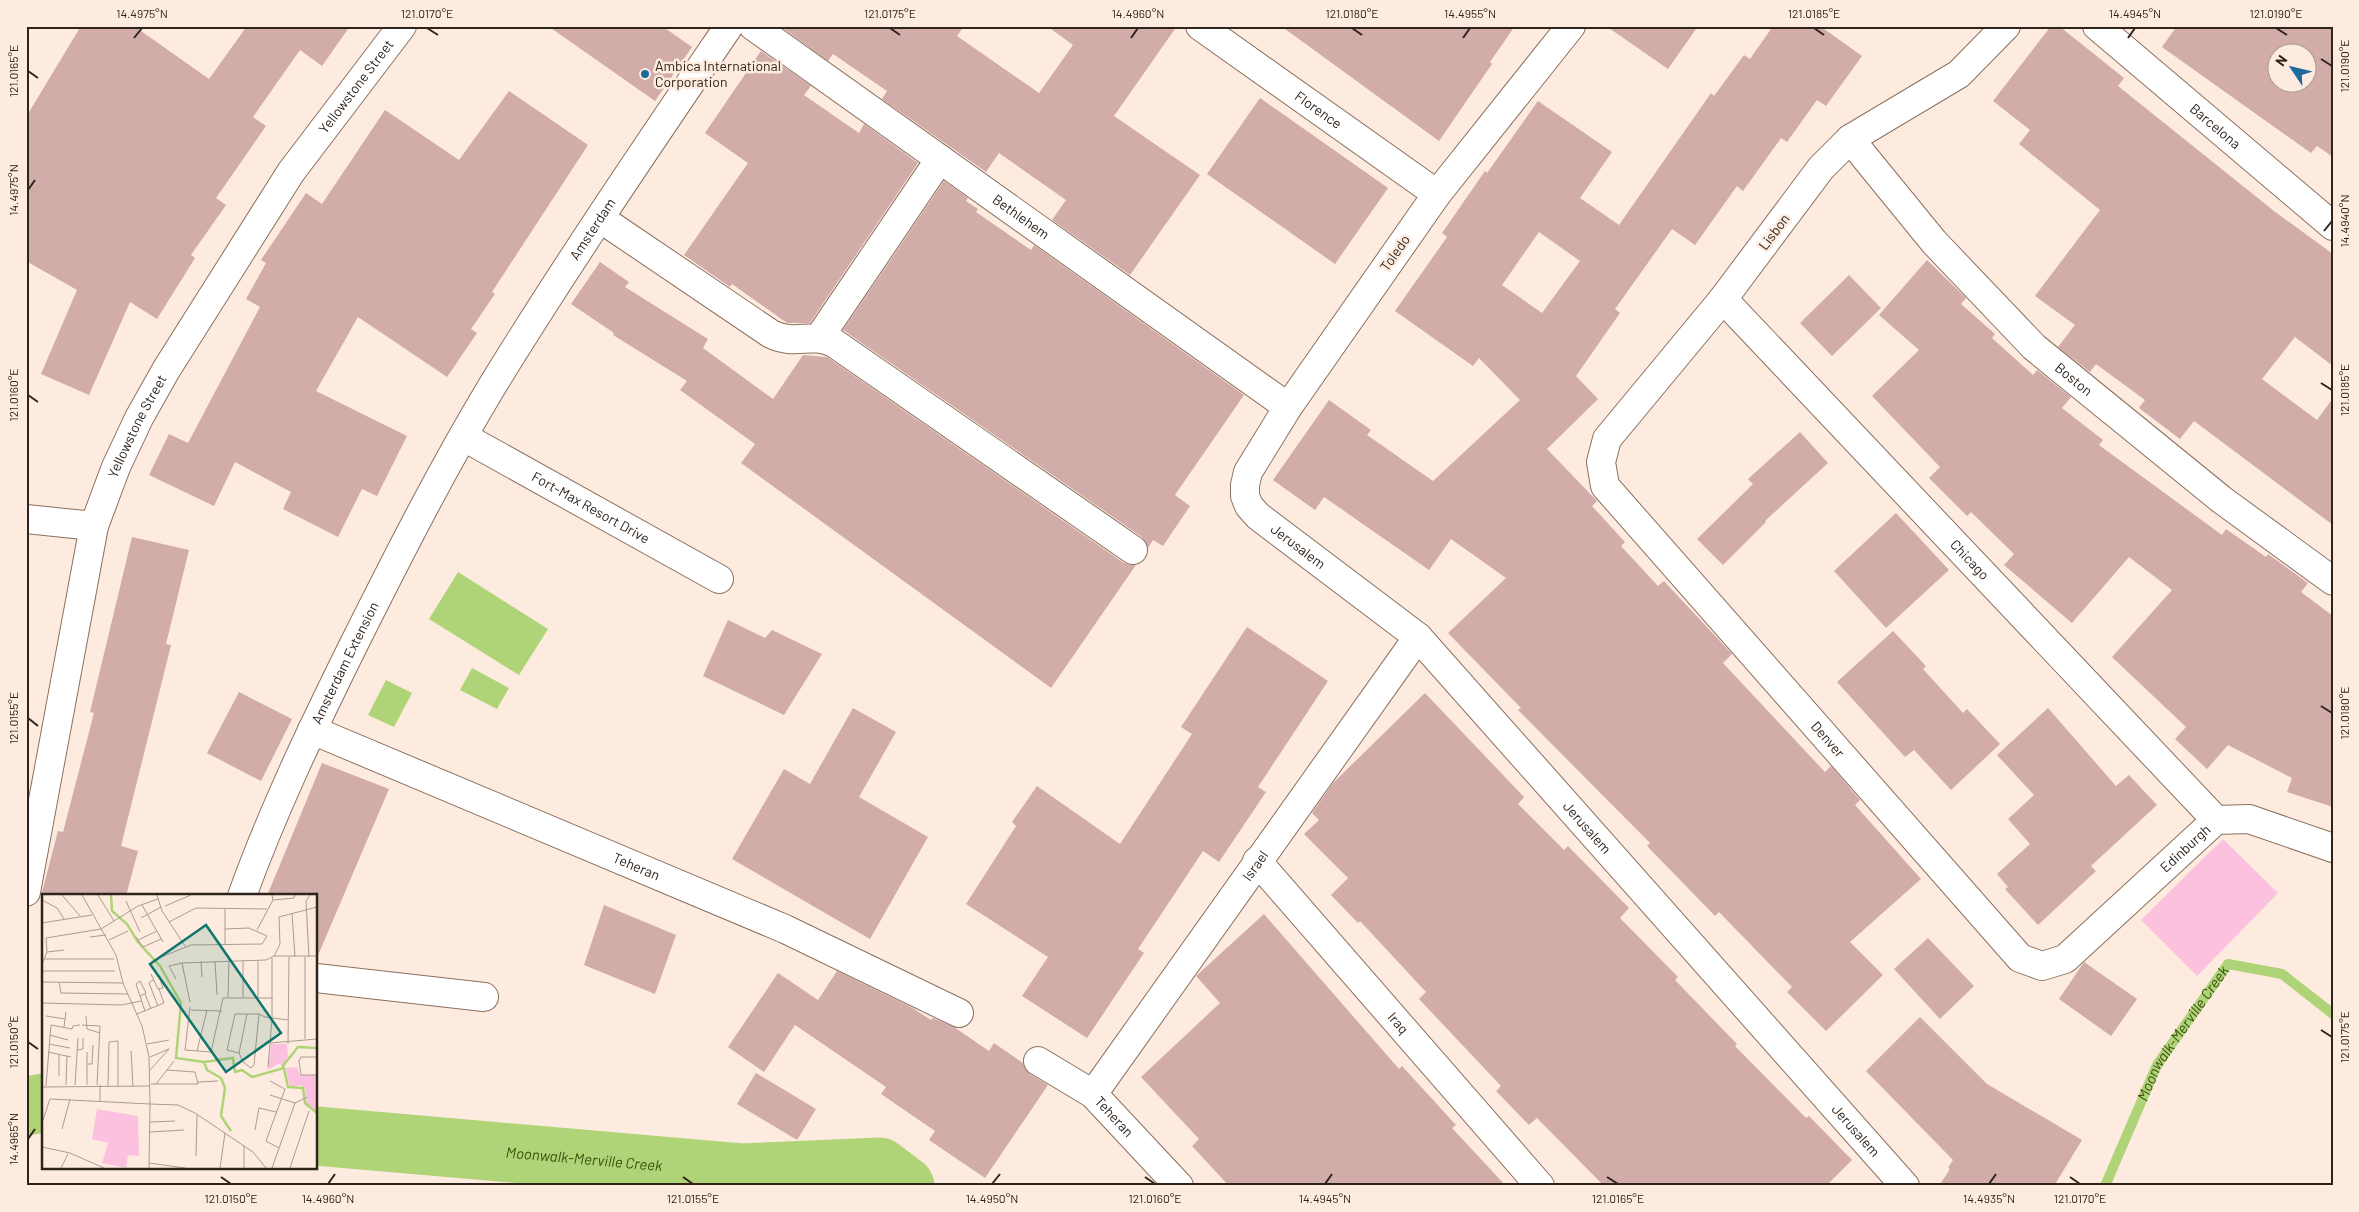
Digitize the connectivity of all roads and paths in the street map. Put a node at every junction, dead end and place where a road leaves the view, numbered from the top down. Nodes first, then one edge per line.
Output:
1 (402, 26) edge
2 (729, 26) edge
3 (753, 26) edge
4 (1200, 26) edge
5 (1571, 26) edge
6 (2006, 26) edge
7 (2097, 26) edge
8 (1850, 139) junction
9 (940, 159) junction
10 (1436, 194) junction
11 (2333, 226) edge
12 (613, 227) dead end
13 (1723, 299) junction
14 (819, 338) junction
15 (1288, 407) junction
16 (464, 437) junction
17 (1605, 486) joint
18 (1245, 496) joint
19 (26, 519) edge
20 (94, 526) junction
21 (1134, 550) dead end
22 (719, 579) dead end
23 (2333, 581) edge
24 (1418, 637) junction
25 (312, 730) junction
26 (2216, 820) junction
27 (2333, 848) edge
28 (1257, 861) junction
29 (26, 892) edge
30 (243, 894) edge
31 (2065, 959) joint
32 (318, 978) edge
33 (484, 998) dead end
34 (959, 1013) dead end
35 (1038, 1061) dead end
36 (1093, 1094) junction
37 (1179, 1186) edge
38 (1540, 1186) edge
39 (1905, 1186) edge

1 - 20 street, Yellowstone Street
2 - 16 street, Amsterdam
3 - 9 street, Bethlehem
4 - 10 street, Florence
5 - 10 street, Toledo
6 - 8 street, Lisbon
7 - 11 street, Barcelona
8 - 13 street, Lisbon
8 - 23 street, Boston
9 - 14 street
9 - 15 street, Bethlehem
10 - 15 street, Toledo
12 - 14 street
13 - 17 street, Lisbon
13 - 26 street, Chicago
14 - 21 street
15 - 18 street, Toledo
16 - 22 street, Fort-Max Resort Drive
16 - 25 street, Amsterdam Extension
17 - 31 street, Denver
18 - 24 street, Jerusalem
19 - 20 street
20 - 29 street, Yellowstone Street
24 - 28 street, Israel
24 - 39 street, Jerusalem
25 - 30 street, Amsterdam Extension
25 - 34 street, Teheran
26 - 27 street, Edinburgh
26 - 31 street, Edinburgh
28 - 36 street, Israel
28 - 38 street, Iraq
32 - 33 street
35 - 36 street, Teheran
36 - 37 street, Teheran

